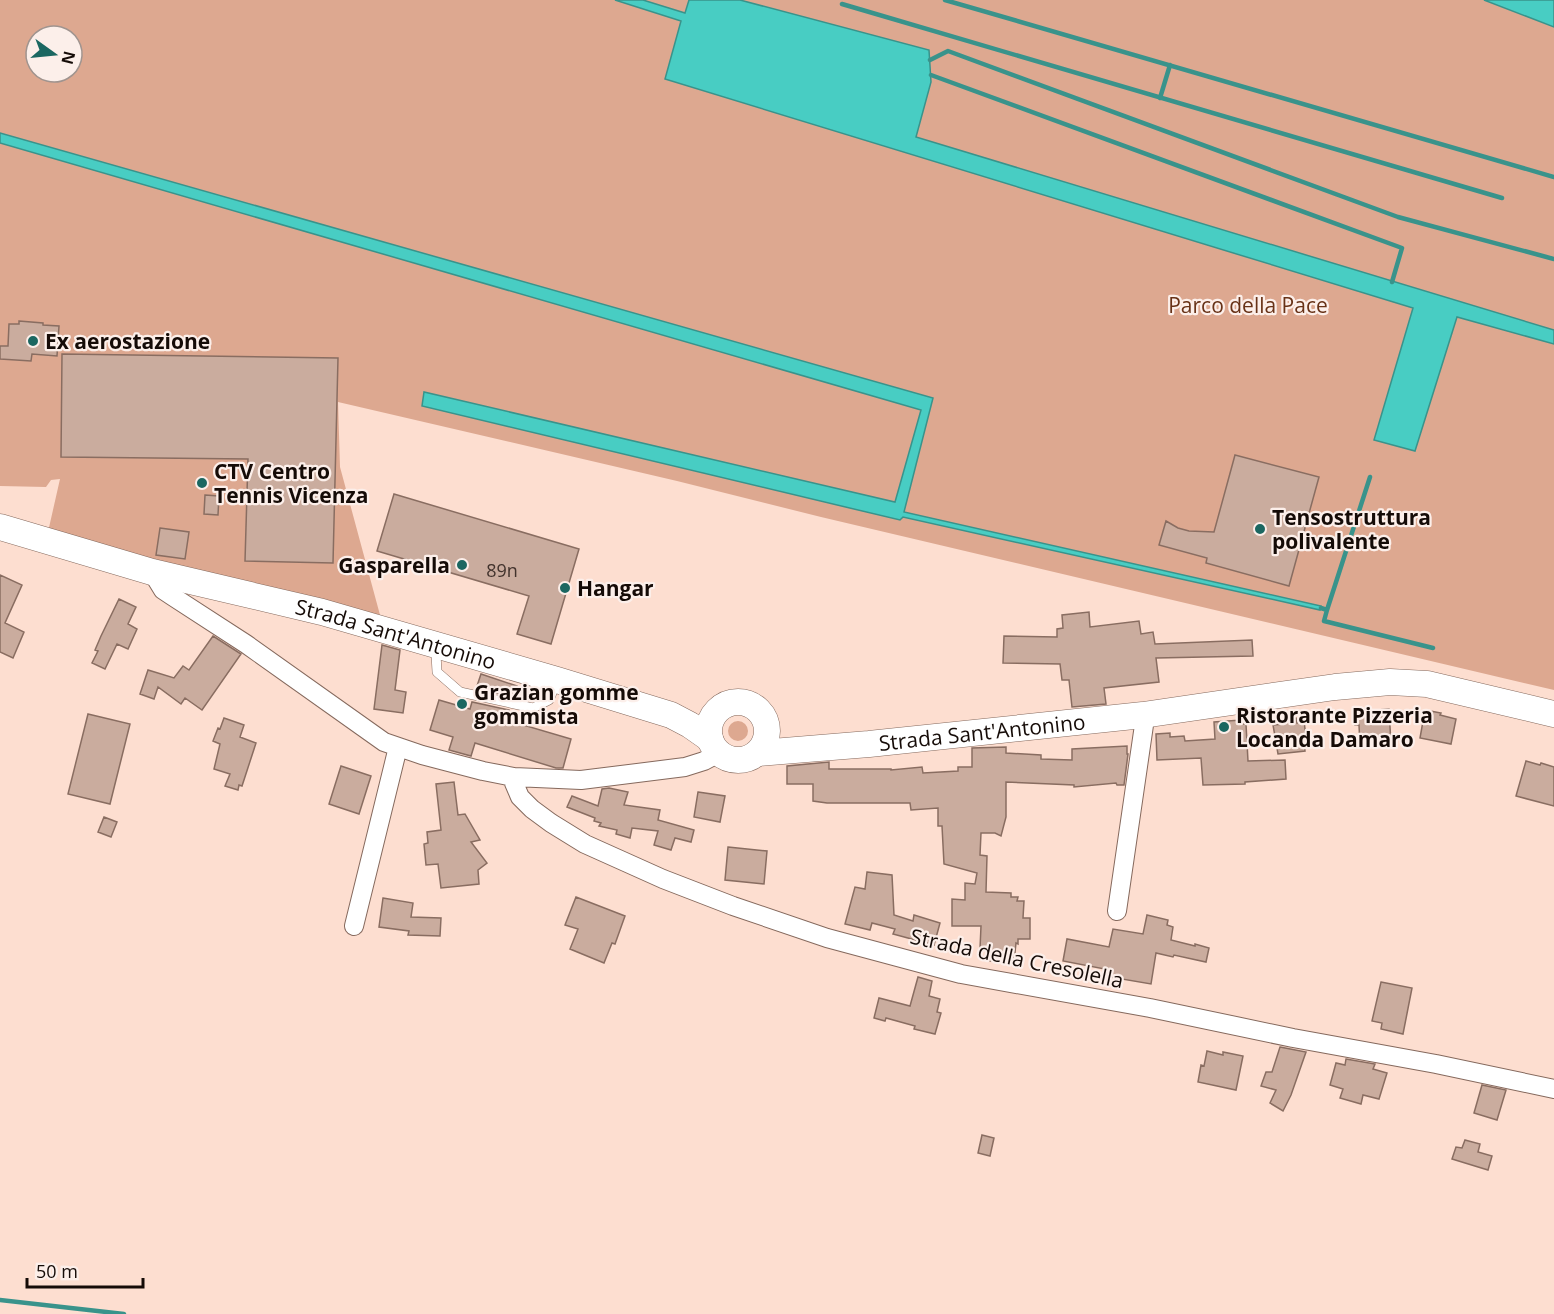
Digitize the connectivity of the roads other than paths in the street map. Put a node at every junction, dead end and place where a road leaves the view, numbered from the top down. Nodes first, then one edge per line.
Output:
1 (0, 527) edge
2 (152, 572) junction
3 (439, 645) junction
4 (557, 680) junction
5 (721, 707) junction
6 (1554, 714) edge
7 (671, 715) junction
8 (1143, 715) junction
9 (764, 718) junction
10 (715, 746) junction
11 (398, 747) junction
12 (819, 747) junction
13 (758, 753) junction
14 (514, 777) junction
15 (1117, 911) dead end
16 (354, 926) dead end
17 (1554, 1089) edge

1 - 2 main road, Strada Sant'Antonino
2 - 3 main road, Strada Sant'Antonino
2 - 11 street
3 - 4 main road, Strada Sant'Antonino
3 - 4 lane
4 - 7 main road, Strada Sant'Antonino
5 - 7 main road, Strada Sant'Antonino
5 - 9 main road, Strada Sant'Antonino
5 - 10 main road
6 - 8 main road, Strada Sant'Antonino
7 - 10 main road, Strada Sant'Antonino
8 - 12 main road, Strada Sant'Antonino
8 - 15 street
9 - 12 main road, Strada Sant'Antonino
9 - 13 main road
10 - 13 main road, Strada Sant'Antonino
10 - 14 street
11 - 14 street
11 - 16 street
12 - 13 main road, Strada Sant'Antonino
14 - 17 street, Strada della Cresolella

